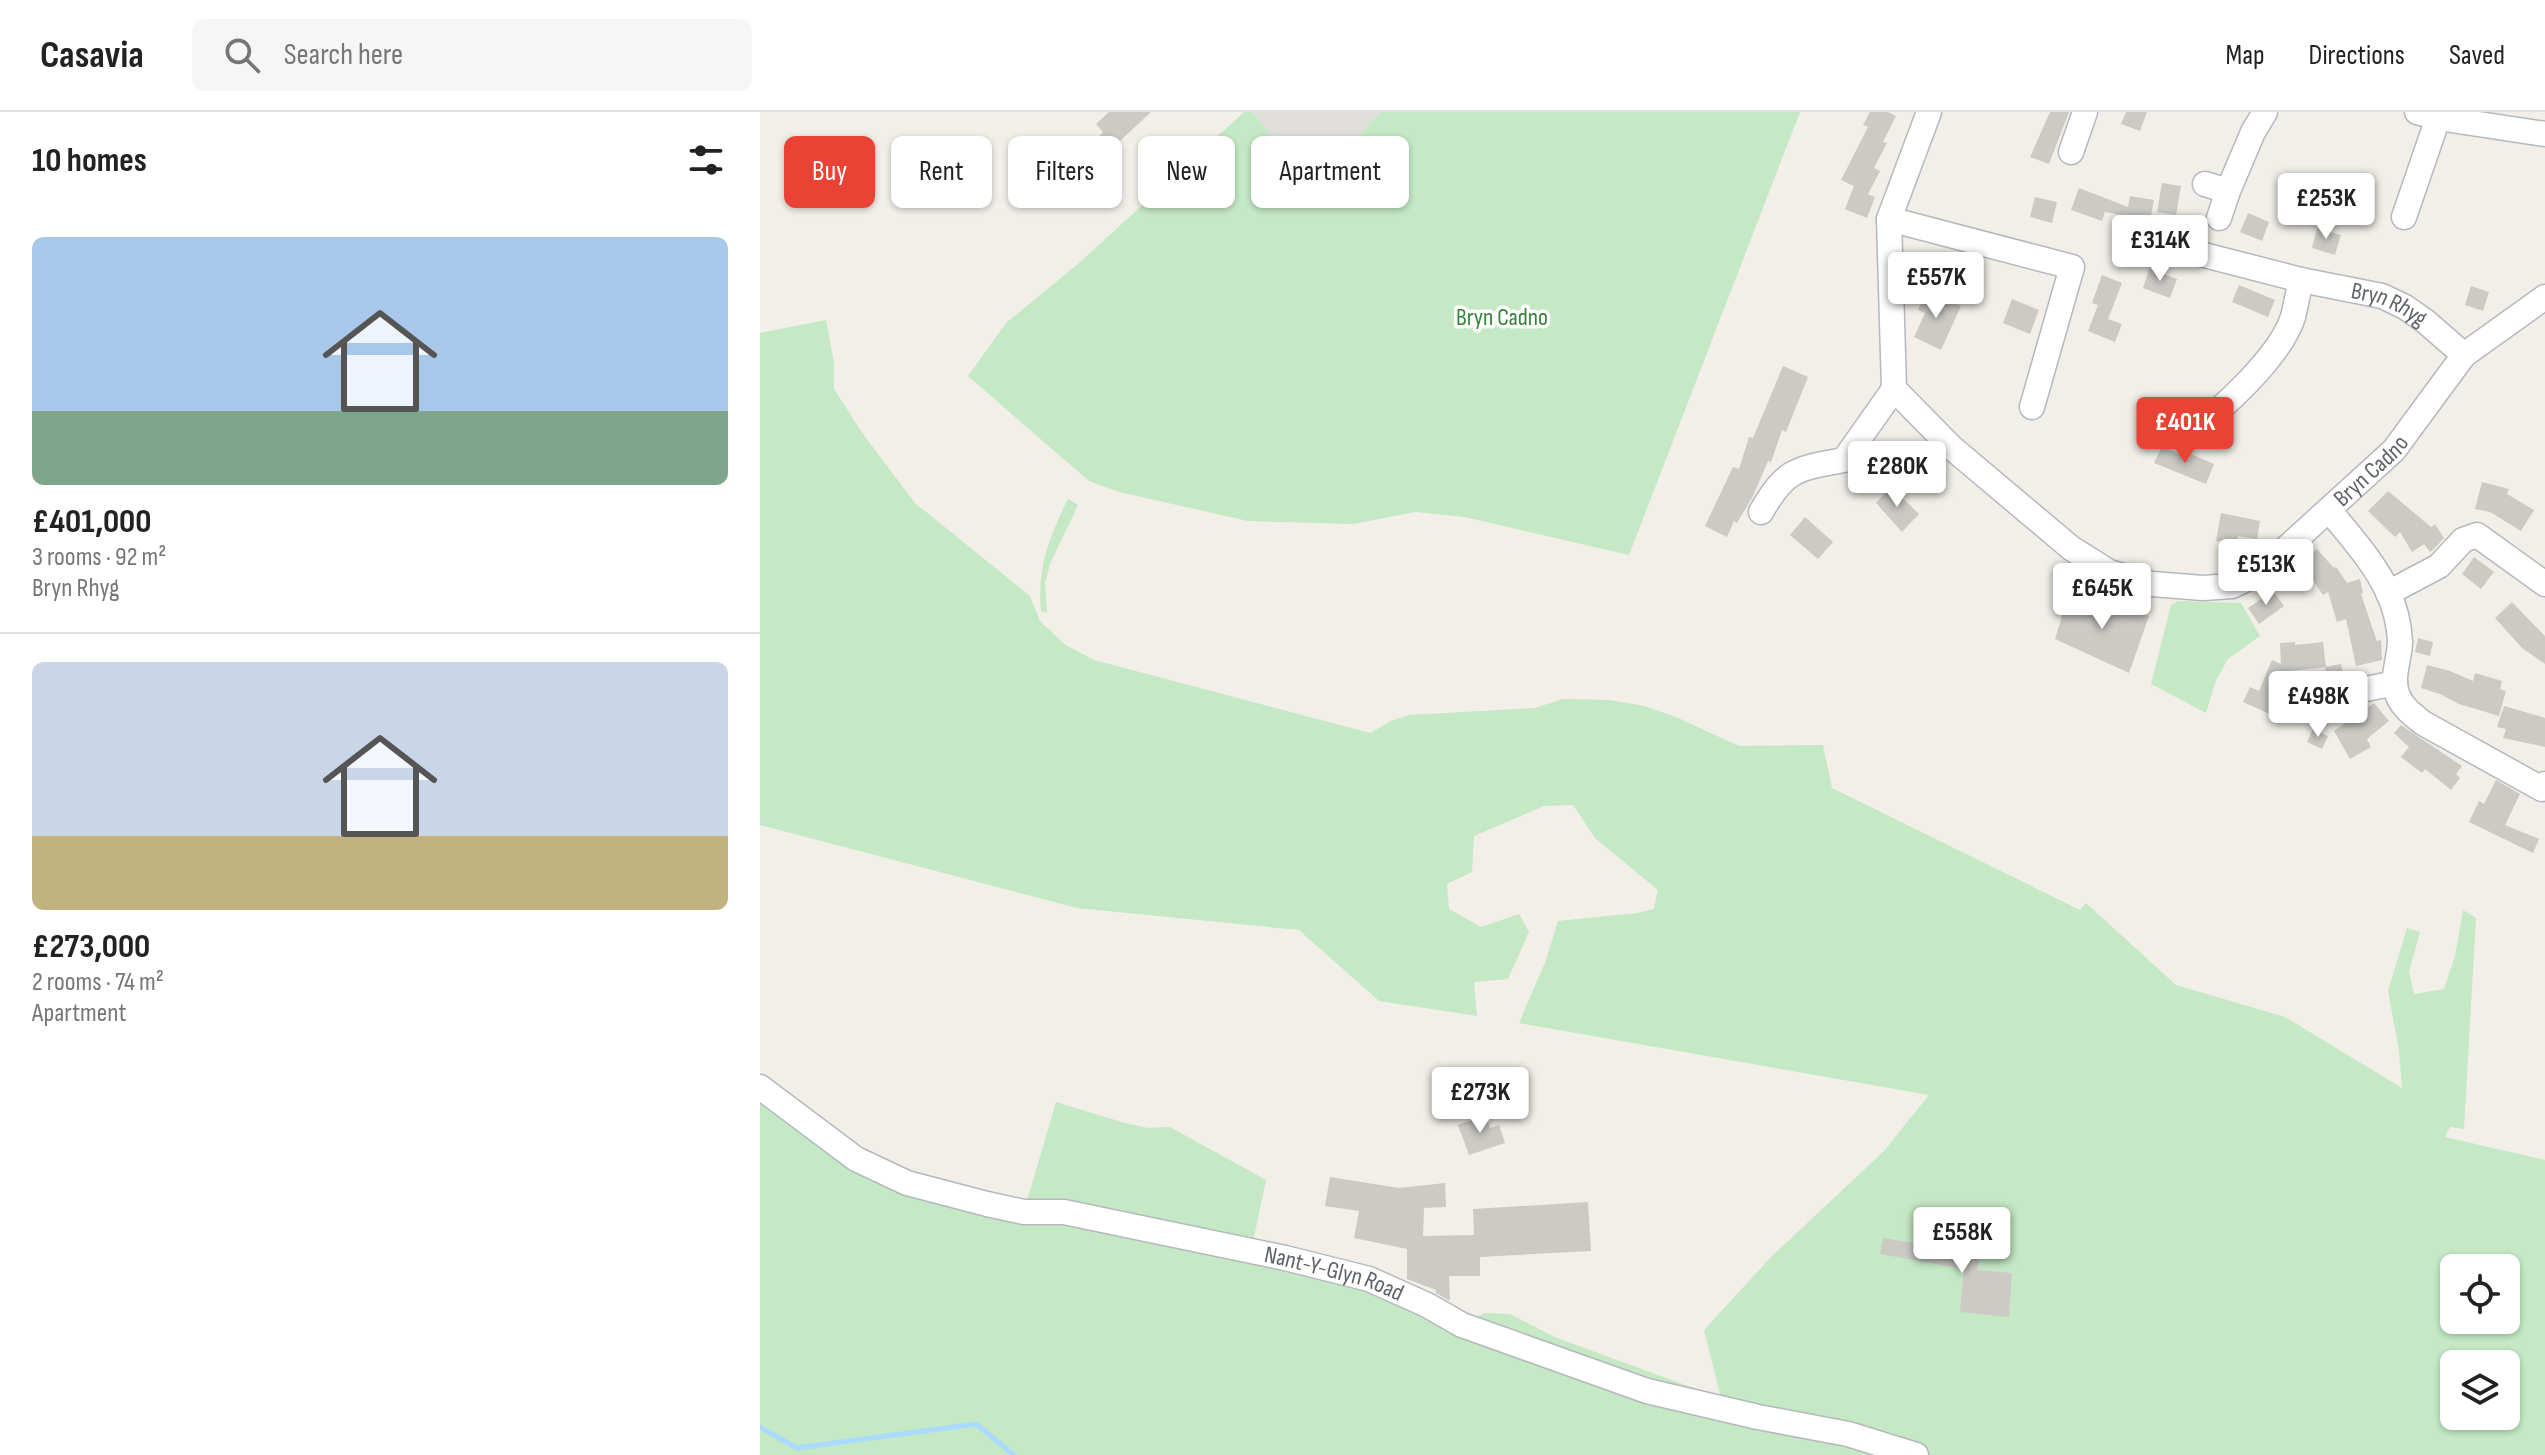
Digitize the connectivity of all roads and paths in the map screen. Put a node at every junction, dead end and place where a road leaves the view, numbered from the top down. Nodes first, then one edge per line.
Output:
1 (1929, 112) edge
2 (2085, 112) edge
3 (2265, 112) edge
4 (2428, 115) edge
5 (2545, 134) edge
6 (2071, 152) dead end
7 (2404, 217) dead end
8 (2219, 218) dead end
9 (1889, 219) junction
10 (2173, 247) dead end
11 (2301, 280) junction
12 (2545, 297) edge
13 (2464, 355) junction
14 (1894, 389) junction
15 (2032, 407) dead end
16 (2188, 434) dead end
17 (2330, 511) junction
18 (1761, 512) dead end
19 (2533, 585) edge
20 (2388, 593) junction
21 (2395, 683) junction
22 (2315, 706) dead end
23 (2545, 784) edge
24 (760, 1087) edge
25 (1916, 1455) edge

1 - 9 street
2 - 6 street
3 - 8 street
4 - 5 street
4 - 7 street
9 - 14 street
9 - 15 street
10 - 11 street, Bryn Rhyg
11 - 13 street, Bryn Rhyg
11 - 16 street
12 - 13 street, Bryn Cadno
13 - 17 street, Bryn Cadno
14 - 17 street, Bryn Cadno
14 - 18 street
17 - 20 street
19 - 20 street
20 - 21 street
21 - 22 street
21 - 23 street
24 - 25 street, Nant-Y-Glyn Road

